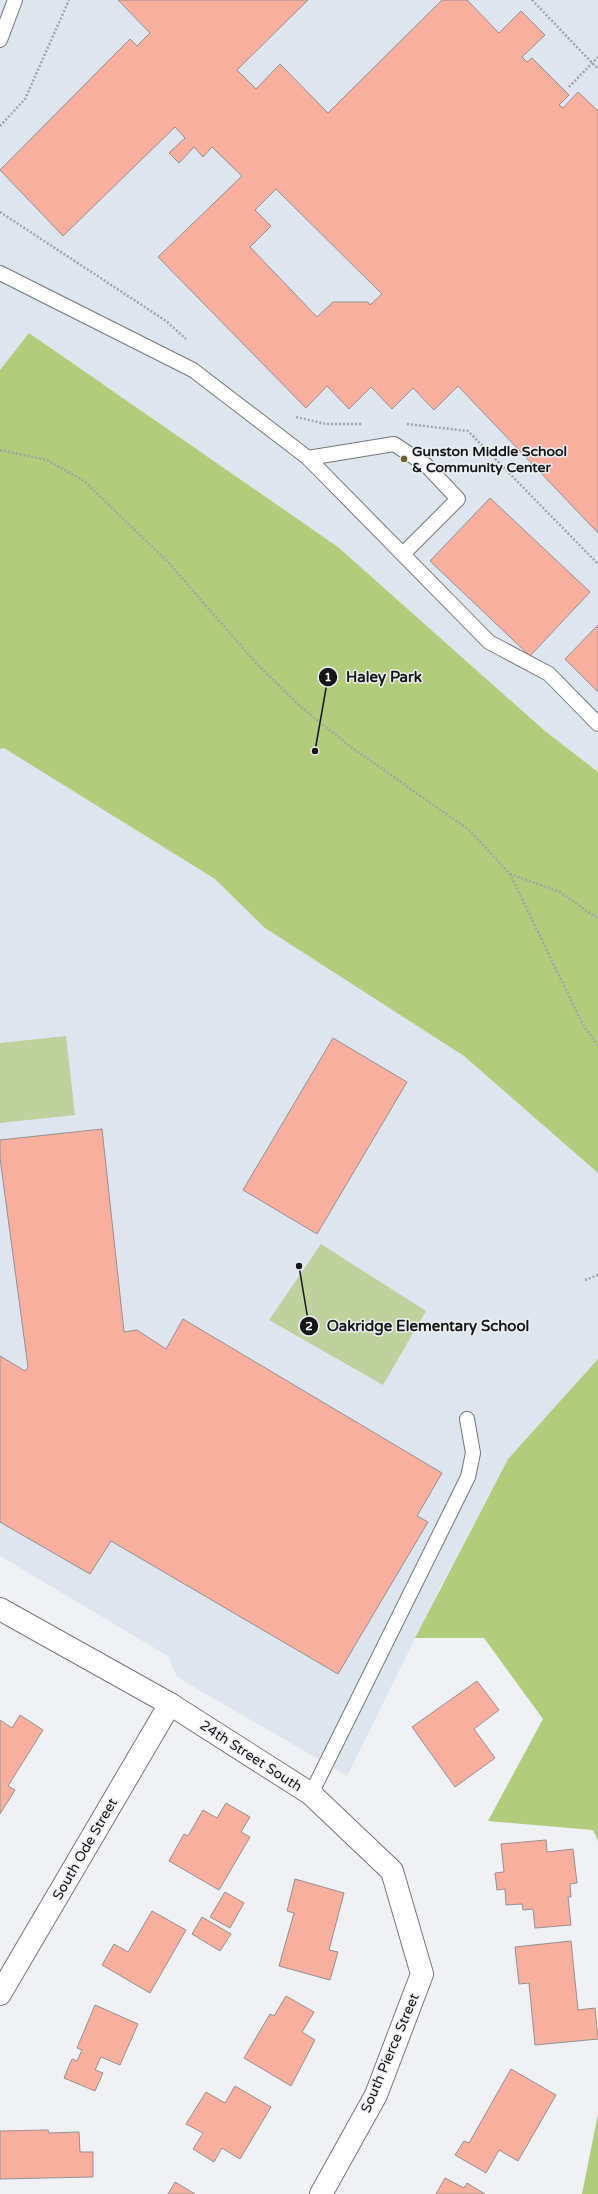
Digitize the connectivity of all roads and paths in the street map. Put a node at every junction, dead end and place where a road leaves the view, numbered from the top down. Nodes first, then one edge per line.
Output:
1 (16, 0) edge
2 (69, 0) edge
3 (532, 0) edge
4 (0, 40) edge
5 (598, 57) edge
6 (592, 63) junction
7 (598, 69) edge
8 (569, 86) dead end
9 (0, 126) edge
10 (0, 212) edge
11 (0, 274) edge
12 (189, 342) dead end
13 (292, 414) dead end
14 (364, 424) dead end
15 (402, 424) dead end
16 (0, 450) edge
17 (308, 458) junction
18 (403, 554) junction
19 (598, 564) edge
20 (598, 724) edge
21 (510, 874) junction
22 (598, 919) edge
23 (598, 1045) edge
24 (598, 1275) edge
25 (585, 1280) dead end
26 (467, 1419) dead end
27 (0, 1609) edge
28 (170, 1704) junction
29 (311, 1794) junction
30 (422, 1974) joint
31 (0, 1994) edge
32 (320, 2194) edge

1 - 4 lane
2 - 9 path
3 - 6 path
5 - 6 path
6 - 7 path
6 - 8 path
10 - 12 path
11 - 17 lane
13 - 14 path
15 - 19 path
16 - 21 path
17 - 18 lane
17 - 18 lane
18 - 20 lane
21 - 22 path
21 - 23 path
24 - 25 path
26 - 29 lane
27 - 28 street, 24th Street South
28 - 29 street, 24th Street South
28 - 31 street, South Ode Street
29 - 30 street, 24th Street South
30 - 32 street, South Pierce Street

